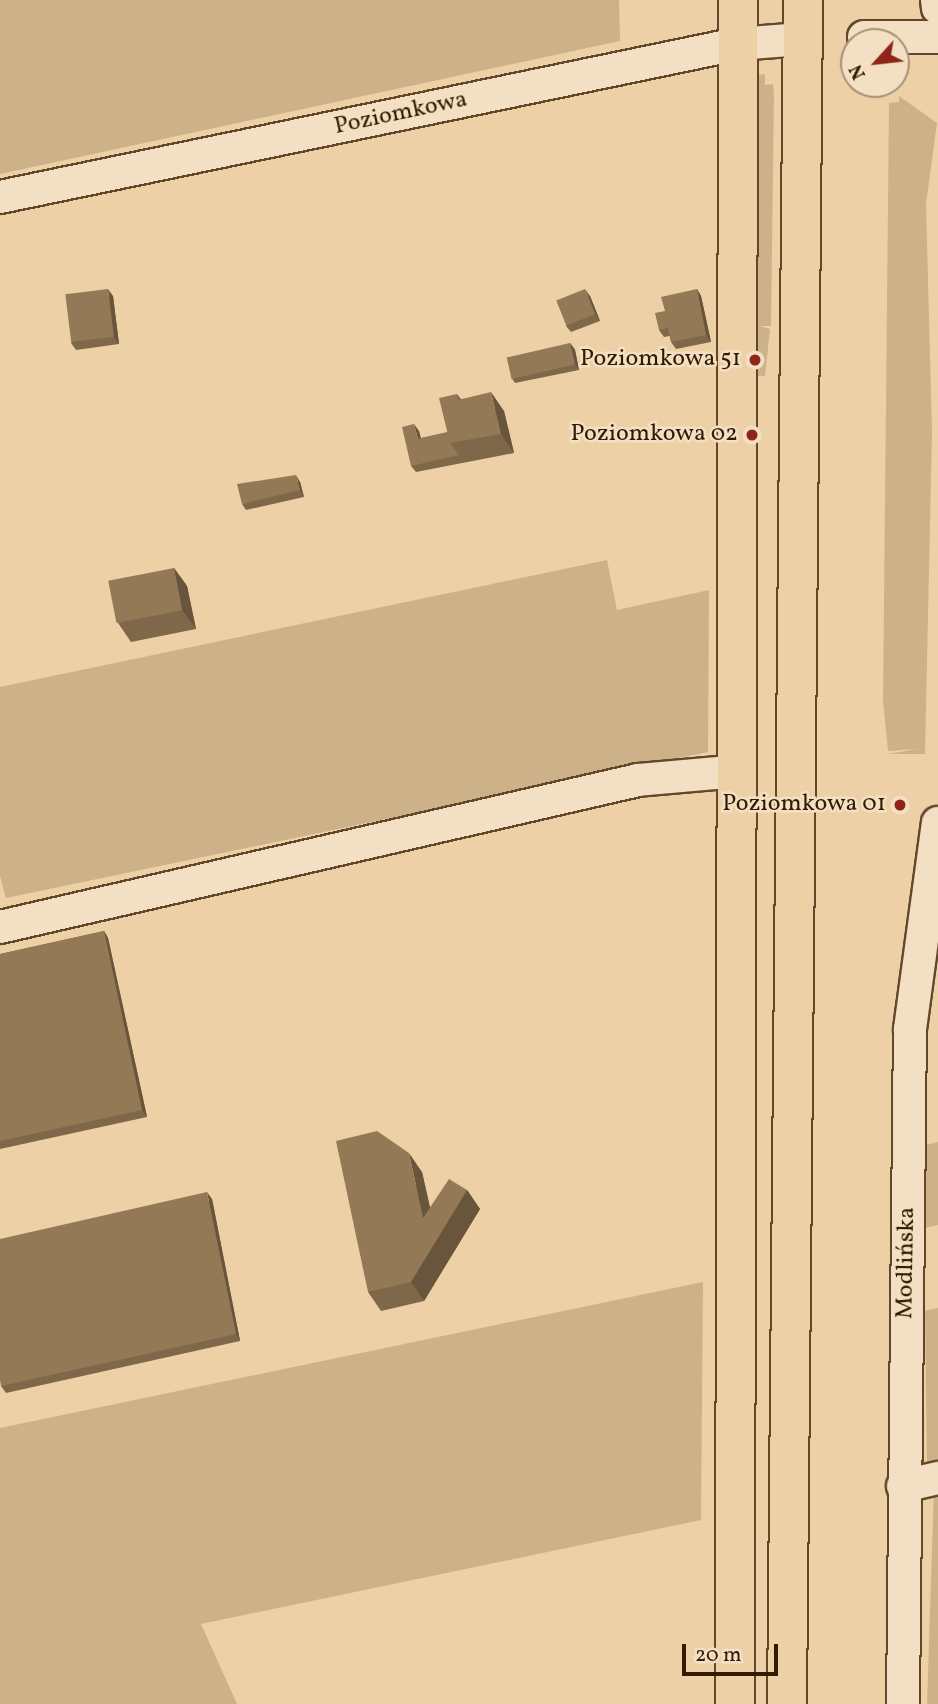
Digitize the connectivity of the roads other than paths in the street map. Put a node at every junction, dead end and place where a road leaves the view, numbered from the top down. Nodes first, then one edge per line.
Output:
1 (738, 0) edge
2 (803, 0) edge
3 (937, 0) edge
4 (938, 8) edge
5 (910, 37) edge
6 (938, 37) edge
7 (802, 39) junction
8 (737, 44) junction
9 (0, 197) edge
10 (739, 771) junction
11 (938, 823) edge
12 (0, 927) edge
13 (938, 1478) edge
14 (903, 1486) junction
15 (735, 1704) edge
16 (787, 1704) edge
17 (904, 1704) edge

1 - 8 highway
2 - 7 highway
3 - 4 street
5 - 6 street
7 - 8 street, Poziomkowa
7 - 16 highway
8 - 9 street, Poziomkowa
8 - 10 highway
10 - 12 street
10 - 15 highway
11 - 14 street, Modlińska
13 - 14 street
14 - 17 street, Modlińska

